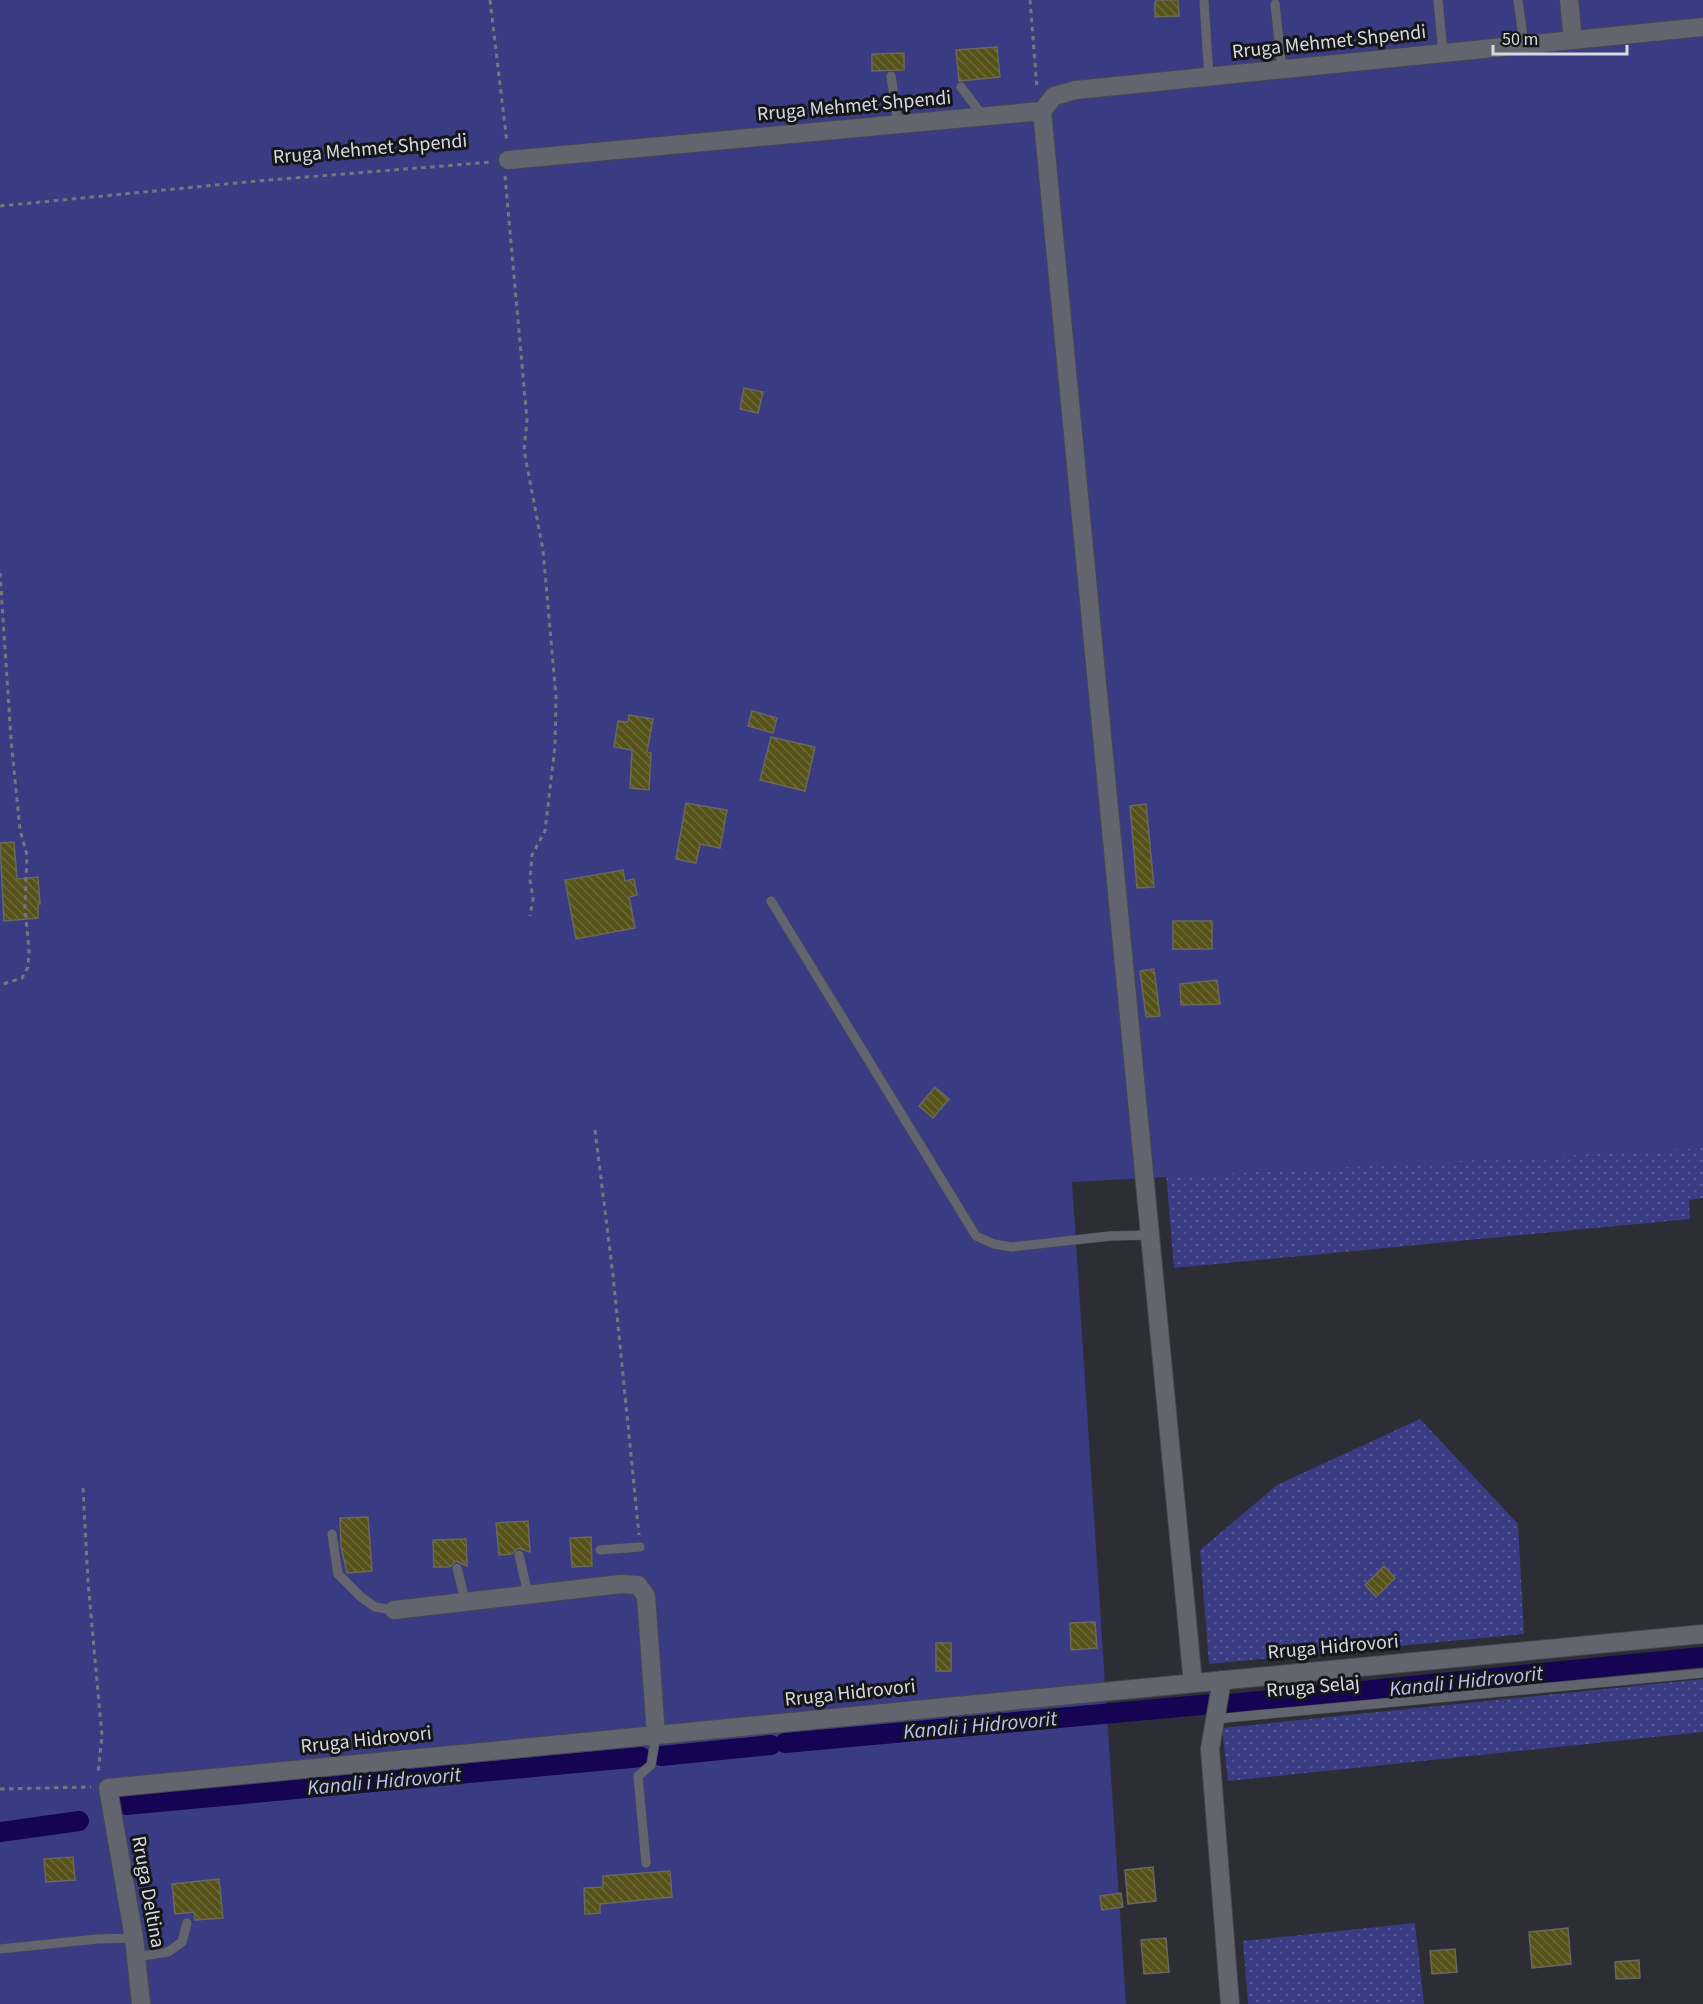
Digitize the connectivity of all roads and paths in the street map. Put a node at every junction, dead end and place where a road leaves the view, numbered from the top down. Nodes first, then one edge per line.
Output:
1 (490, 0) edge
2 (1030, 0) edge
3 (1438, 0) edge
4 (1518, 0) edge
5 (1569, 0) edge
6 (1204, 2) dead end
7 (1275, 4) dead end
8 (1703, 27) edge
9 (1573, 40) junction
10 (1524, 45) junction
11 (1443, 53) junction
12 (1282, 69) junction
13 (891, 76) dead end
14 (1209, 77) junction
15 (961, 87) dead end
16 (1042, 111) junction
17 (979, 117) junction
18 (898, 124) junction
19 (508, 160) junction
20 (0, 206) edge
21 (0, 573) edge
22 (771, 901) dead end
23 (530, 916) dead end
24 (0, 985) edge
25 (595, 1130) dead end
26 (1150, 1235) junction
27 (83, 1488) dead end
28 (332, 1534) dead end
29 (640, 1547) joint
30 (600, 1550) dead end
31 (519, 1555) dead end
32 (457, 1568) dead end
33 (528, 1593) junction
34 (465, 1600) junction
35 (394, 1610) joint
36 (1703, 1634) edge
37 (1703, 1673) edge
38 (1222, 1680) junction
39 (1194, 1683) junction
40 (1215, 1719) junction
41 (656, 1735) junction
42 (101, 1788) junction
43 (0, 1789) edge
44 (646, 1863) dead end
45 (187, 1923) dead end
46 (135, 1938) junction
47 (0, 1948) edge
48 (136, 1957) junction
49 (141, 2004) edge
50 (1230, 2004) edge

1 - 19 path
2 - 16 path
3 - 11 lane
4 - 10 lane
5 - 9 street
6 - 14 lane
7 - 12 lane
8 - 9 street, Rruga Mehmet Shpendi
9 - 10 street, Rruga Mehmet Shpendi
10 - 11 street, Rruga Mehmet Shpendi
11 - 12 street, Rruga Mehmet Shpendi
12 - 14 street, Rruga Mehmet Shpendi
13 - 18 lane
14 - 16 street, Rruga Mehmet Shpendi
15 - 17 lane
16 - 17 street, Rruga Mehmet Shpendi
16 - 26 street
17 - 18 street, Rruga Mehmet Shpendi
18 - 19 street, Rruga Mehmet Shpendi
19 - 20 path, Rruga Mehmet Shpendi
19 - 23 path
21 - 24 path
22 - 26 lane
25 - 29 path
26 - 39 street
27 - 42 path
28 - 35 lane
29 - 30 lane
31 - 33 lane
32 - 34 lane
33 - 34 street
33 - 41 street
34 - 35 street
36 - 38 street, Rruga Hidrovori
37 - 40 lane, Rruga Selaj
38 - 39 street, Rruga Hidrovori
38 - 40 street
39 - 41 street, Rruga Hidrovori
40 - 50 street
41 - 42 street, Rruga Hidrovori
41 - 44 lane
42 - 43 path
42 - 46 street, Rruga Deltina
45 - 48 lane
46 - 47 lane
46 - 48 street, Rruga Deltina
48 - 49 street, Rruga Deltina

